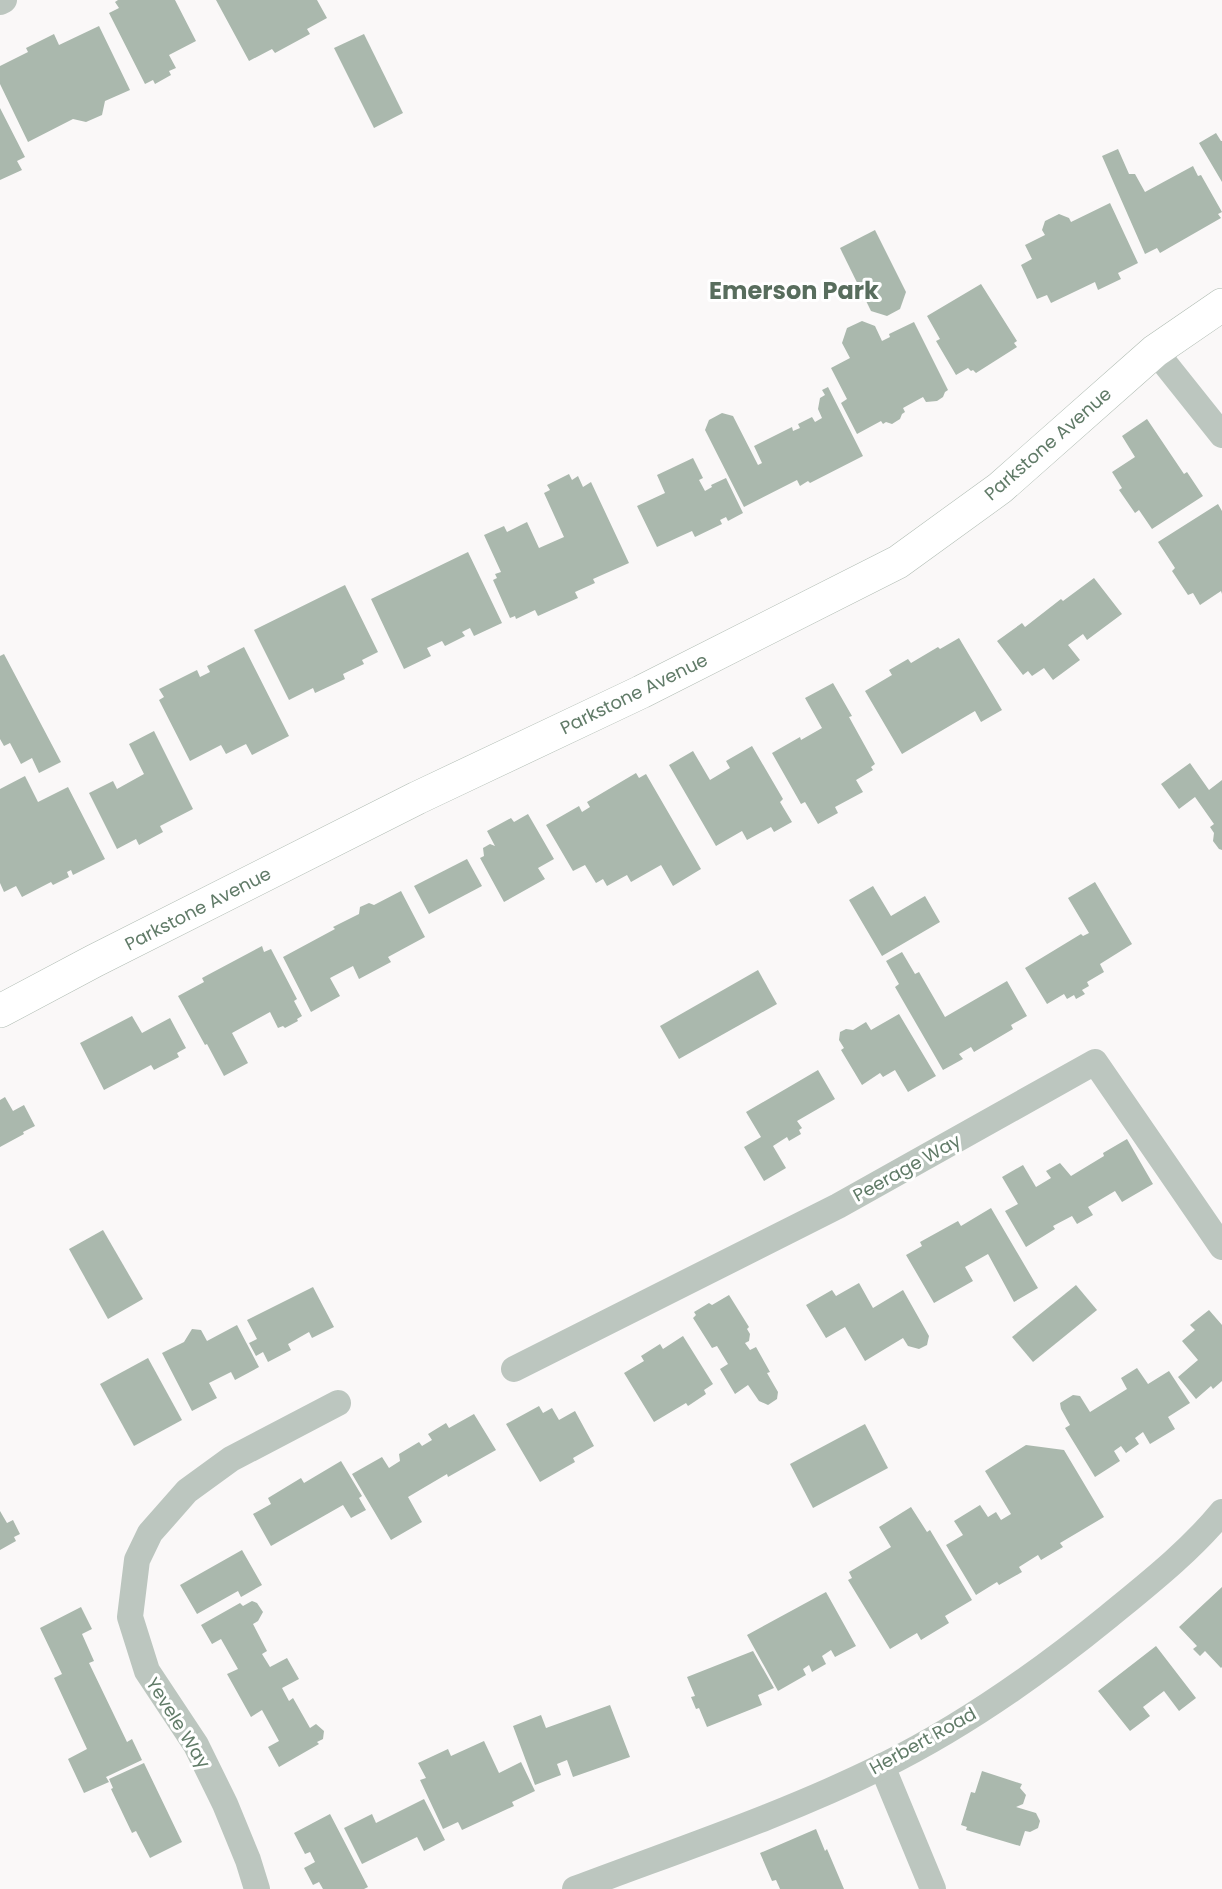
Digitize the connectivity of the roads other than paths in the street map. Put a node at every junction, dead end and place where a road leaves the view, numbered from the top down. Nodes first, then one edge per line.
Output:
1 (4, 0) edge
2 (0, 2) edge
3 (1222, 305) edge
4 (1155, 351) junction
5 (1222, 435) edge
6 (0, 1011) edge
7 (1222, 1247) edge
8 (514, 1369) dead end
9 (338, 1403) dead end
10 (1222, 1512) edge
11 (882, 1766) junction
12 (257, 1889) edge
13 (576, 1889) edge
14 (933, 1889) edge

1 - 2 street
3 - 4 street, Parkstone Avenue
4 - 5 street
4 - 6 street, Parkstone Avenue
7 - 8 street, Peerage Way
9 - 12 street, Yevele Way
10 - 11 street, Herbert Road
11 - 13 street, Herbert Road
11 - 14 street

